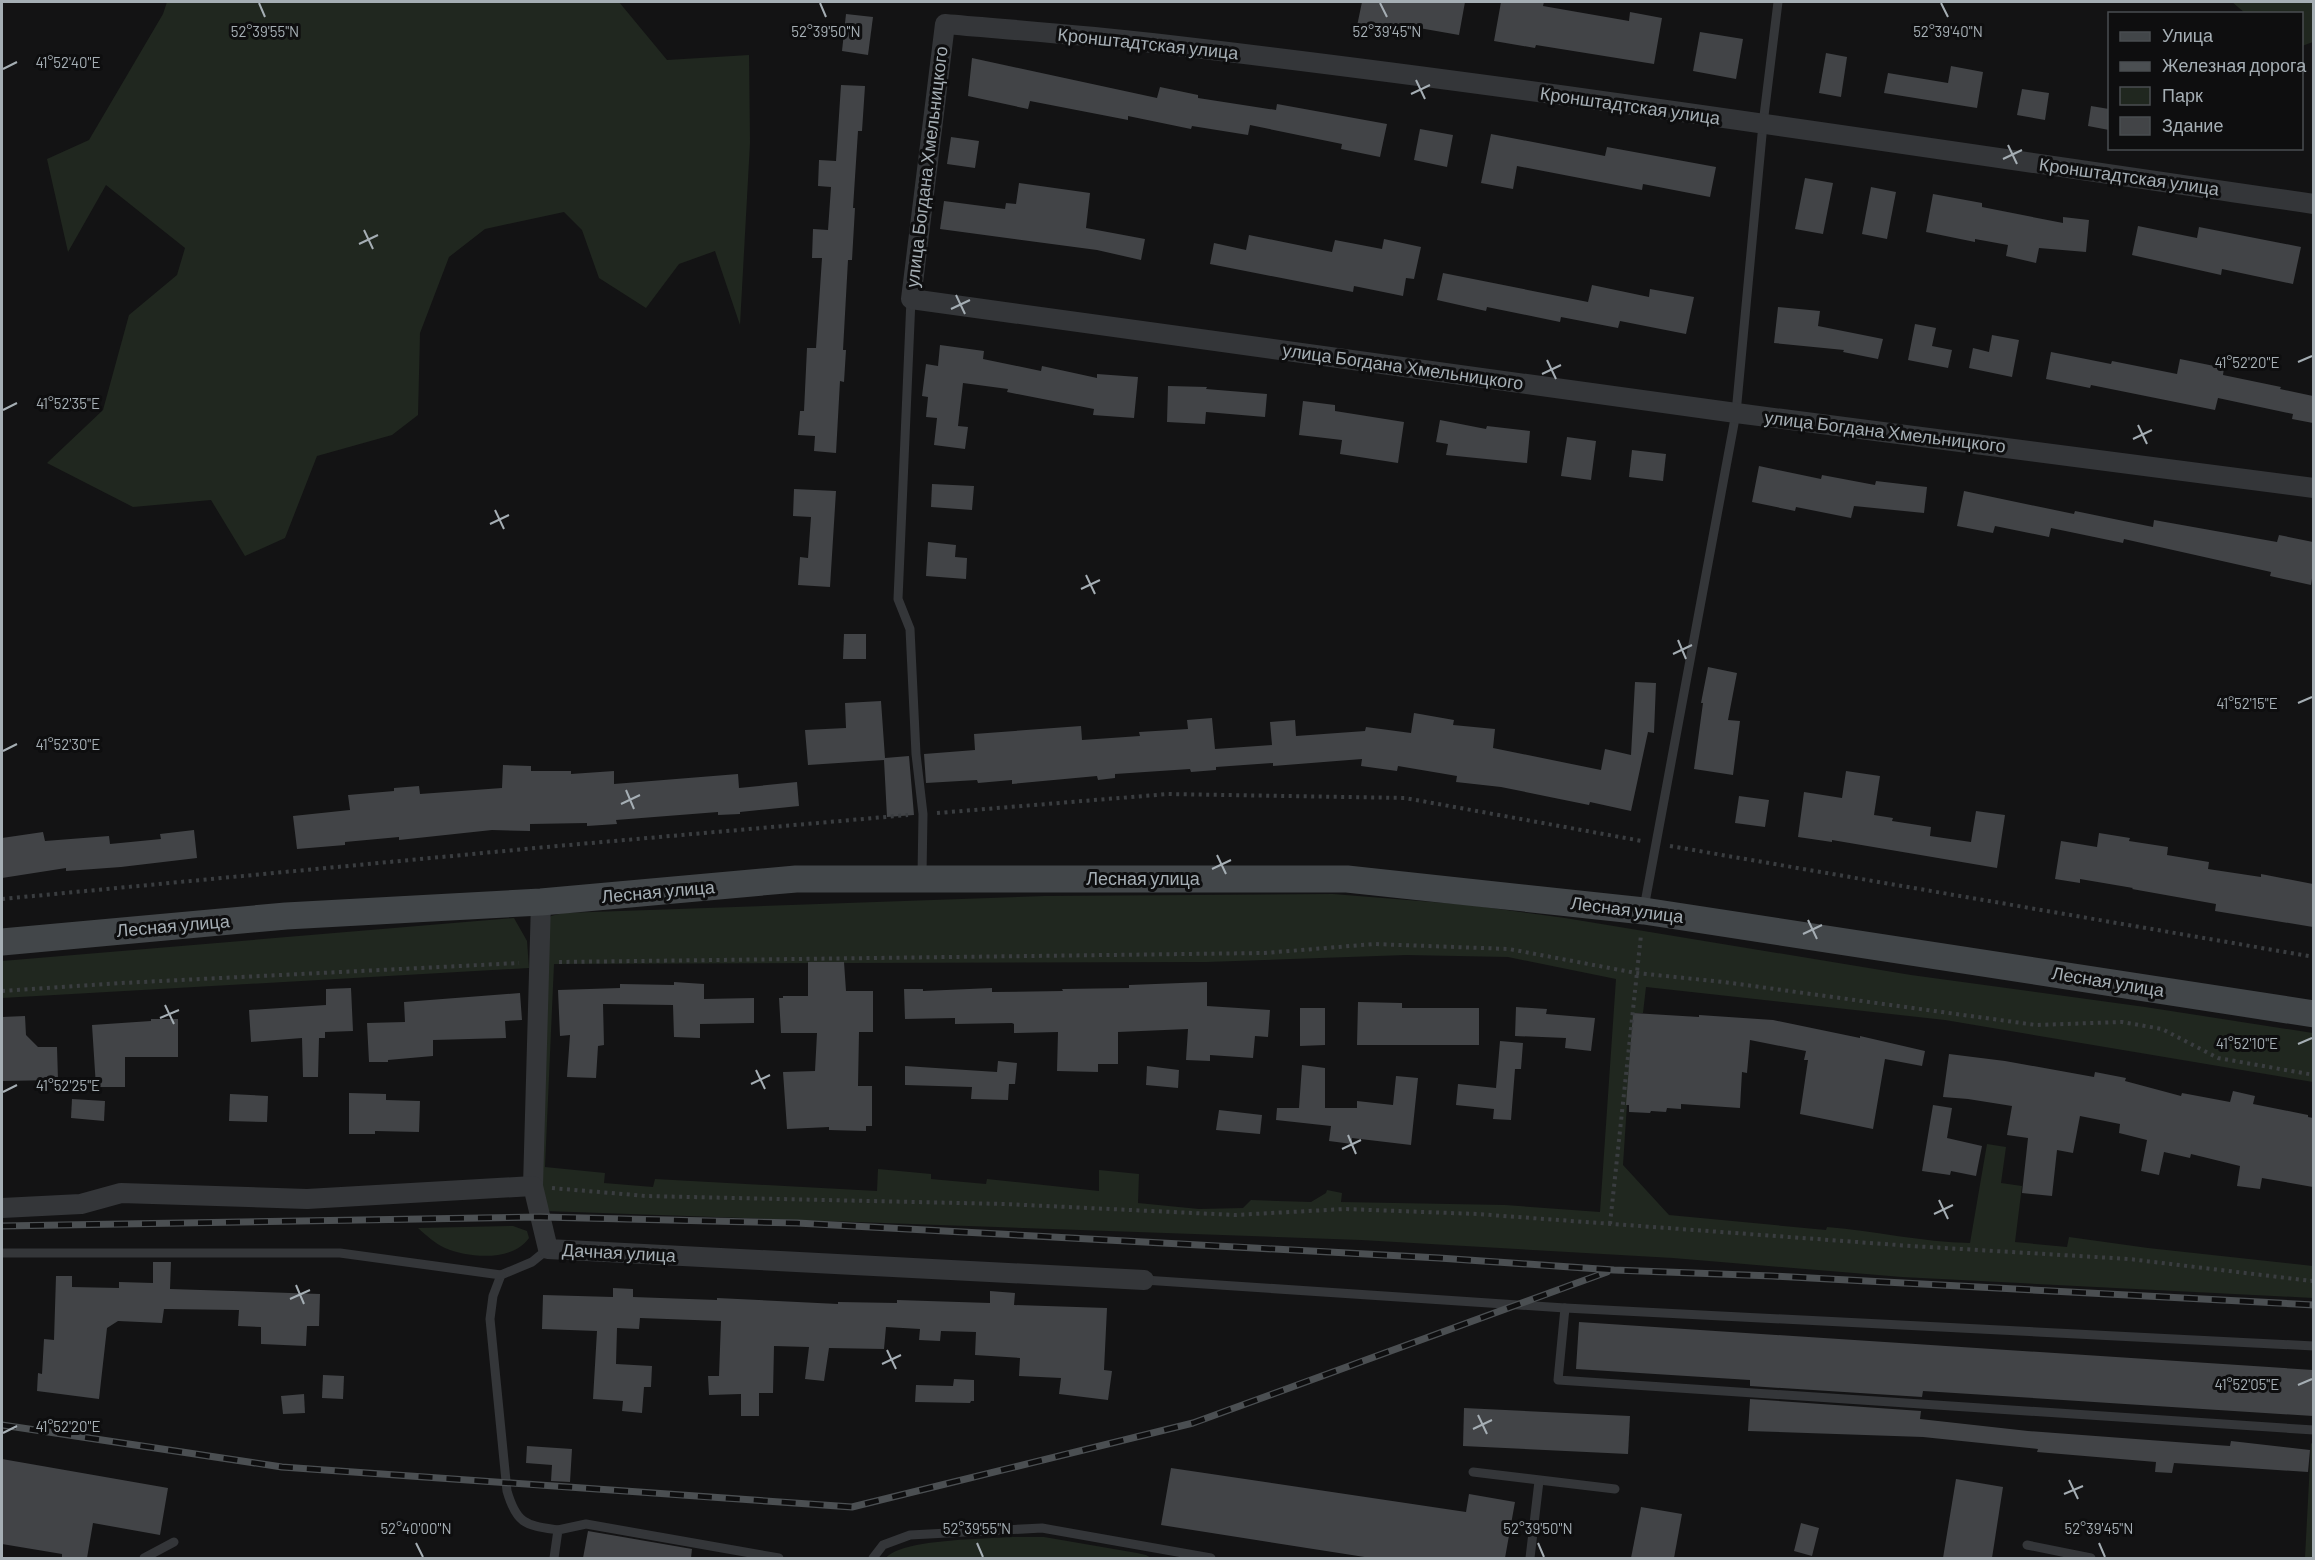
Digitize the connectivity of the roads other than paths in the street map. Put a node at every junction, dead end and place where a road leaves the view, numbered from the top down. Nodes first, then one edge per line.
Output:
1 (1778, 2) edge
2 (945, 24) joint
3 (1763, 124) junction
4 (2313, 204) edge
5 (911, 299) junction
6 (1736, 413) junction
7 (2313, 488) edge
8 (922, 879) junction
9 (541, 902) junction
10 (1644, 911) junction
11 (2, 942) edge
12 (2313, 1014) edge
13 (533, 1186) junction
14 (2, 1208) edge
15 (548, 1250) junction
16 (2, 1253) edge
17 (501, 1275) junction
18 (1144, 1280) joint
19 (1565, 1308) junction
20 (2313, 1346) edge
21 (2313, 1430) edge
22 (1473, 1472) dead end
23 (1539, 1481) junction
24 (1615, 1489) dead end
25 (558, 1530) junction
26 (174, 1542) dead end
27 (2027, 1545) dead end
28 (144, 1558) edge
29 (554, 1558) edge
30 (779, 1558) edge
31 (873, 1558) edge
32 (1211, 1558) edge
33 (1530, 1558) edge
34 (2091, 1558) edge

1 - 3 lane
2 - 3 street, Кронштадтская улица
2 - 5 street, улица Богдана Хмельницкого
3 - 4 street, Кронштадтская улица
3 - 6 lane
5 - 6 street, улица Богдана Хмельницкого
5 - 8 lane
6 - 7 street, улица Богдана Хмельницкого
6 - 10 lane
8 - 9 street, Лесная улица
8 - 10 street, Лесная улица
9 - 11 street, Лесная улица
9 - 13 street, Дачная улица
10 - 12 street, Лесная улица
13 - 14 street
13 - 15 street, Дачная улица
15 - 17 lane
15 - 18 street, Дачная улица
16 - 17 lane
17 - 25 lane
18 - 19 lane
19 - 20 lane
19 - 21 lane
22 - 23 lane
23 - 24 lane
23 - 33 lane
25 - 29 lane
25 - 30 lane
26 - 28 lane
27 - 34 lane
31 - 32 lane

